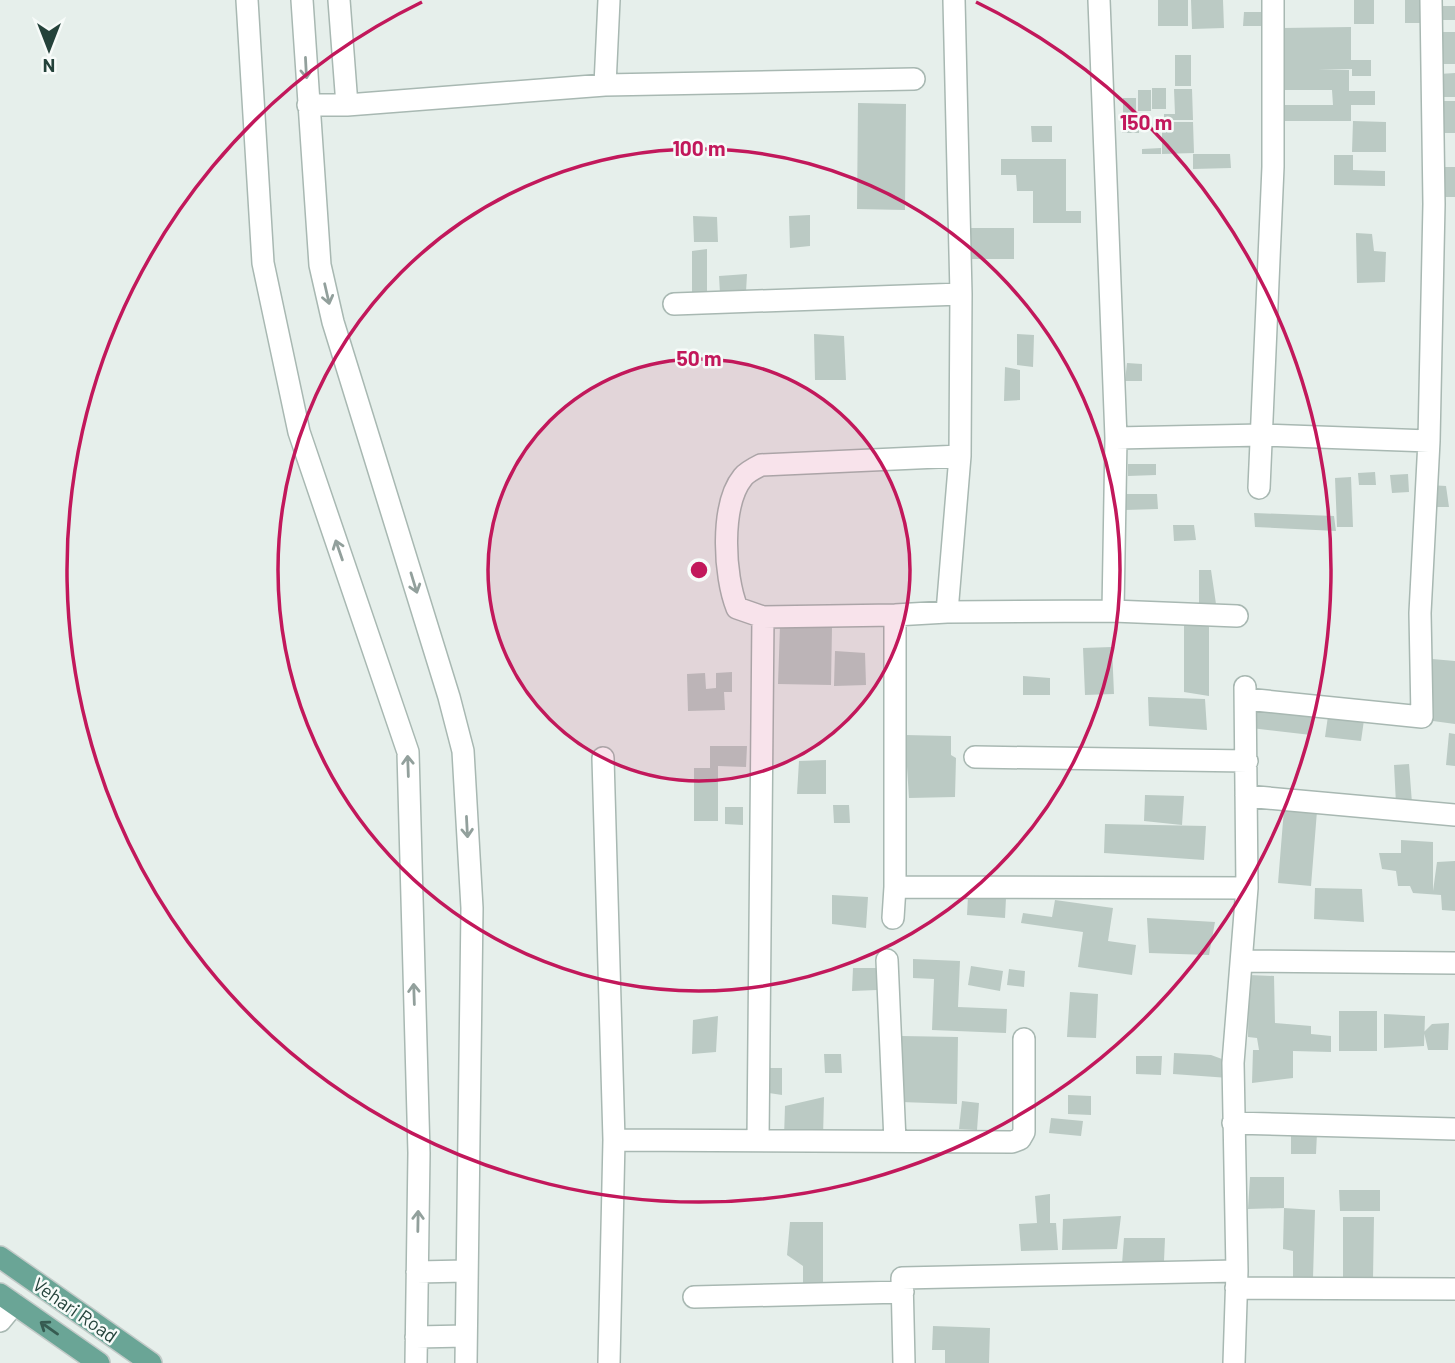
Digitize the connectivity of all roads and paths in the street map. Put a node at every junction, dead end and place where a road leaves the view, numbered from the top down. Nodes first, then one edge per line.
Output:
1 (247, 0) edge
2 (302, 0) edge
3 (340, 0) edge
4 (609, 0) edge
5 (954, 0) edge
6 (1099, 0) edge
7 (1273, 0) edge
8 (1431, 0) edge
9 (914, 79) dead end
10 (605, 85) junction
11 (347, 104) junction
12 (308, 106) junction
13 (961, 294) junction
14 (674, 304) dead end
15 (1262, 435) junction
16 (1116, 438) junction
17 (1429, 441) junction
18 (960, 456) junction
19 (1259, 488) dead end
20 (947, 611) junction
21 (1113, 611) junction
22 (895, 615) junction
23 (1237, 616) dead end
24 (763, 617) junction
25 (975, 757) dead end
26 (604, 758) dead end
27 (1247, 761) junction
28 (1246, 796) junction
29 (1455, 815) edge
30 (895, 887) junction
31 (1247, 888) junction
32 (893, 918) dead end
33 (887, 960) dead end
34 (1242, 961) junction
35 (1455, 963) edge
36 (1024, 1039) dead end
37 (1233, 1123) junction
38 (1455, 1129) edge
39 (614, 1140) junction
40 (758, 1140) junction
41 (895, 1141) junction
42 (0, 1257) edge
43 (466, 1271) junction
44 (417, 1272) junction
45 (1236, 1280) junction
46 (1455, 1289) edge
47 (903, 1292) junction
48 (694, 1297) dead end
49 (7, 1299) edge
50 (0, 1321) edge
51 (466, 1336) junction
52 (416, 1337) junction
53 (99, 1363) edge
54 (151, 1363) edge
55 (416, 1363) edge
56 (466, 1363) edge
57 (609, 1363) edge
58 (904, 1363) edge
59 (1234, 1363) edge

44 -> 1 street
2 -> 12 street
3 - 11 street
4 - 10 street
5 - 13 street
6 - 16 street
7 - 15 street
8 - 17 street
9 - 10 street
10 - 11 street
11 - 12 street
12 -> 43 street
13 - 14 street
13 - 18 street
15 - 16 street
15 - 17 street
15 - 19 street
16 - 21 street
17 - 27 street
18 - 20 street
18 - 24 street
20 - 21 street
20 - 22 street
21 - 23 street
22 - 24 street
22 - 30 street
24 - 40 street
25 - 27 street
26 - 39 street
27 - 28 street
28 - 29 street
28 - 31 street
30 - 31 street
30 - 32 street
31 - 34 street
33 - 41 street
34 - 35 street
34 - 37 street
36 - 41 street
37 - 38 street
37 - 45 street
39 - 40 street
39 - 57 street
40 - 41 street
42 - 54 main road, Vehari Road
43 - 44 street
43 - 51 street
44 - 52 street
45 - 46 street
45 - 47 street
45 - 59 street
47 - 48 street
47 - 58 street
49 - 50 street
53 -> 49 main road, Vehari Road
51 - 52 street
51 - 56 street
52 - 55 street

